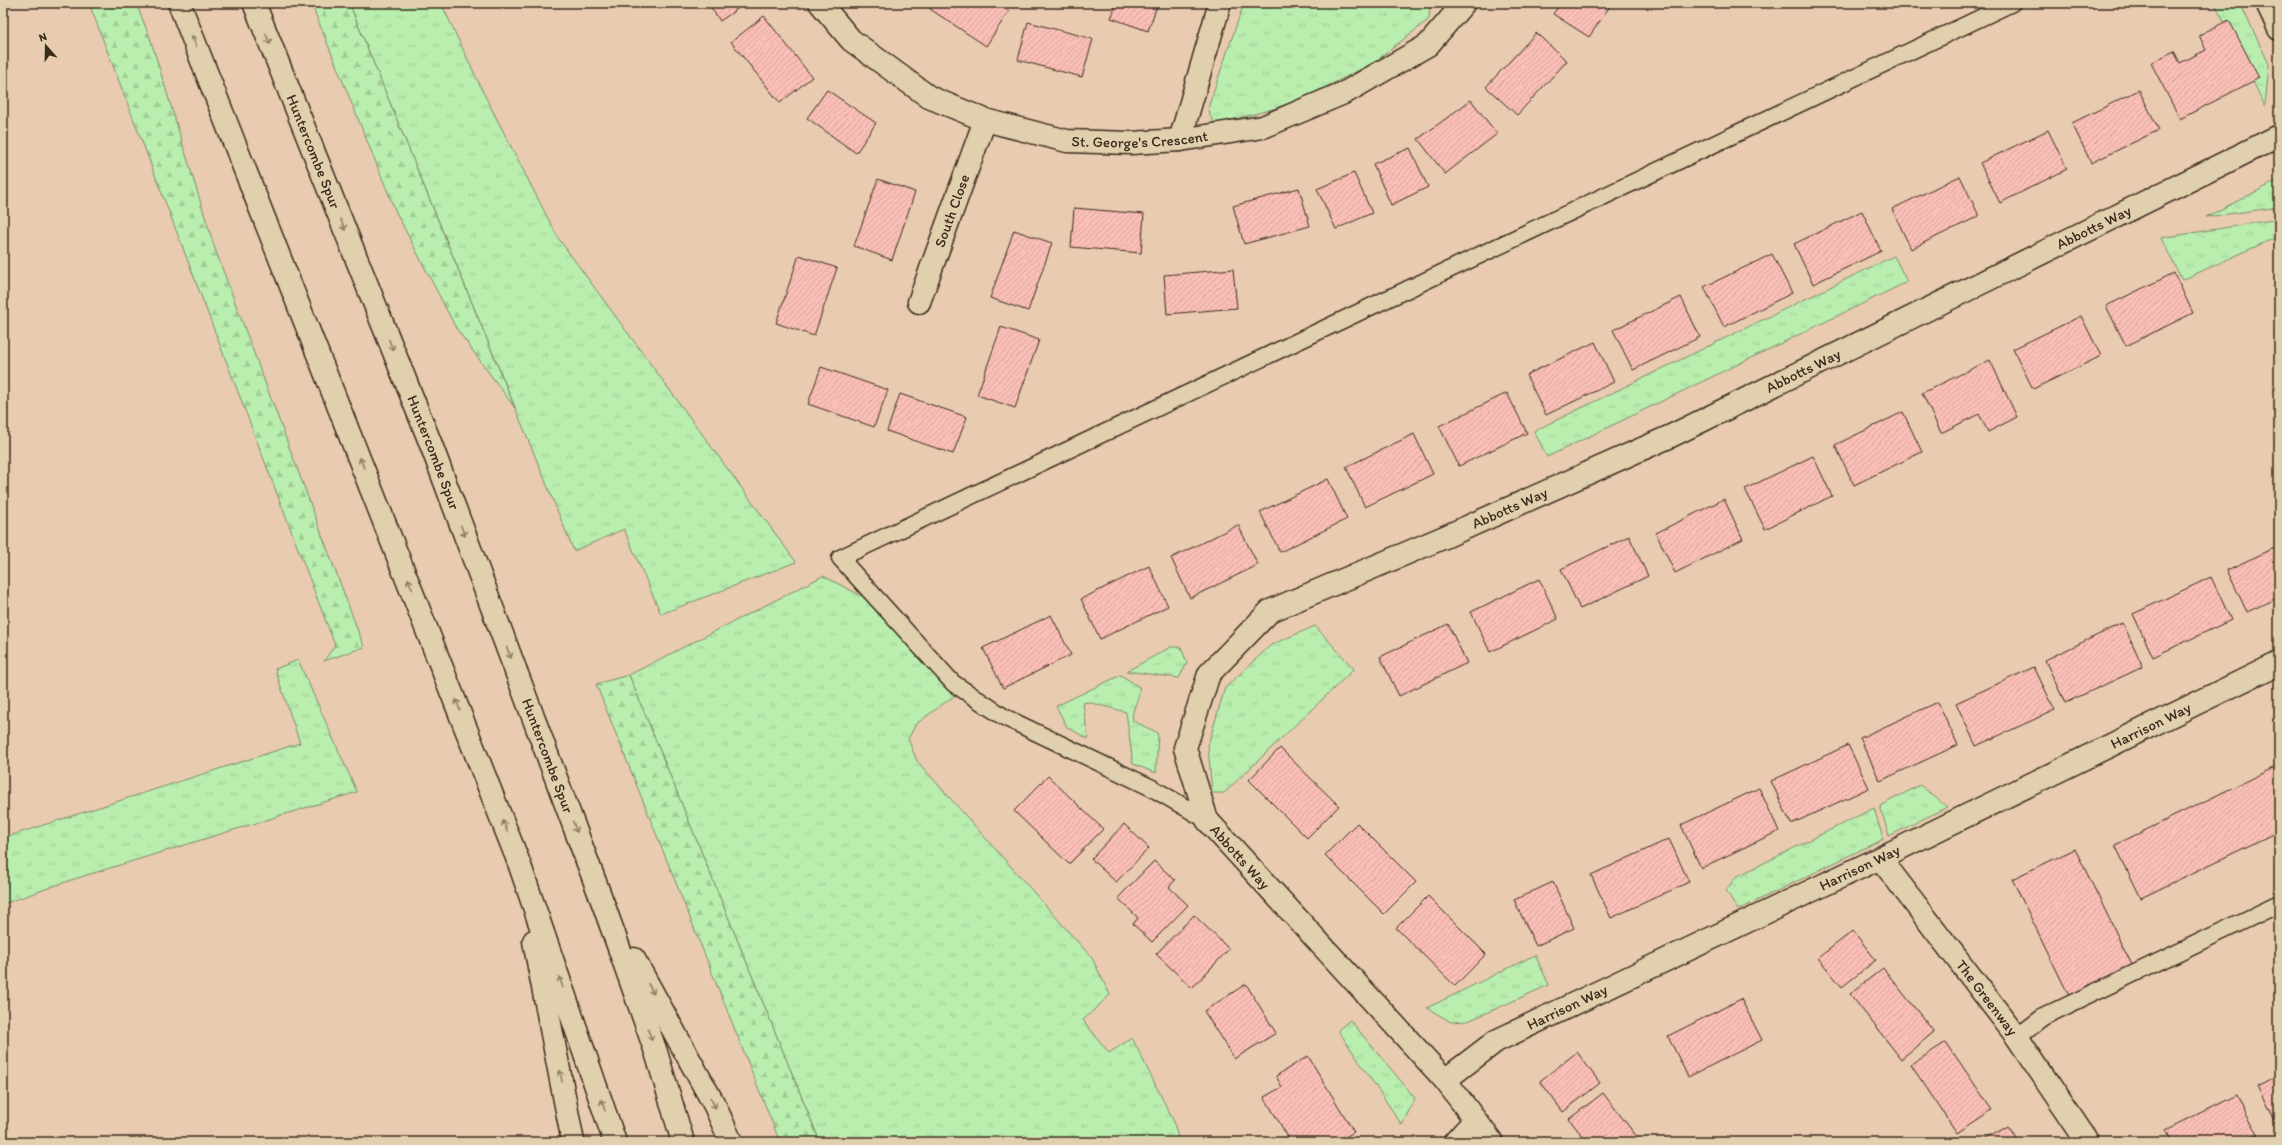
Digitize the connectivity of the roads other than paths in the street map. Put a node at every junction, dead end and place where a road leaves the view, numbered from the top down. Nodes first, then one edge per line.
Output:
1 (179, 3) edge
2 (254, 3) edge
3 (820, 3) edge
4 (1220, 3) edge
5 (2012, 3) edge
6 (2267, 3) edge
7 (1461, 4) edge
8 (2279, 29) edge
9 (985, 120) junction
10 (2279, 136) edge
11 (1180, 140) junction
12 (919, 302) dead end
13 (2279, 663) edge
14 (1207, 820) junction
15 (1880, 858) junction
16 (519, 862) junction
17 (2279, 904) edge
18 (604, 906) junction
19 (2017, 1037) junction
20 (1445, 1080) junction
21 (1475, 1120) junction
22 (573, 1142) edge
23 (615, 1142) edge
24 (683, 1142) edge
25 (731, 1142) edge
26 (1455, 1142) edge
27 (1492, 1142) edge
28 (2088, 1142) edge

16 -> 1 main road
2 -> 18 main road, Huntercombe Spur
3 - 9 main road, St. George's Crescent
4 - 11 main road
5 - 14 lane
6 - 8 main road
7 - 11 main road, St. George's Crescent
9 - 11 main road, St. George's Crescent
9 - 12 main road, South Close
10 - 14 main road, Abbotts Way
13 - 15 main road, Harrison Way
14 - 20 main road, Abbotts Way
15 - 19 main road, The Greenway
15 - 20 main road, Harrison Way
22 -> 16 main road
23 -> 16 main road
17 - 19 lane
18 -> 24 main road
18 -> 25 main road
19 - 28 main road, The Greenway
20 - 21 main road, Abbotts Way
21 - 26 main road
21 - 27 main road, Abbotts Way

